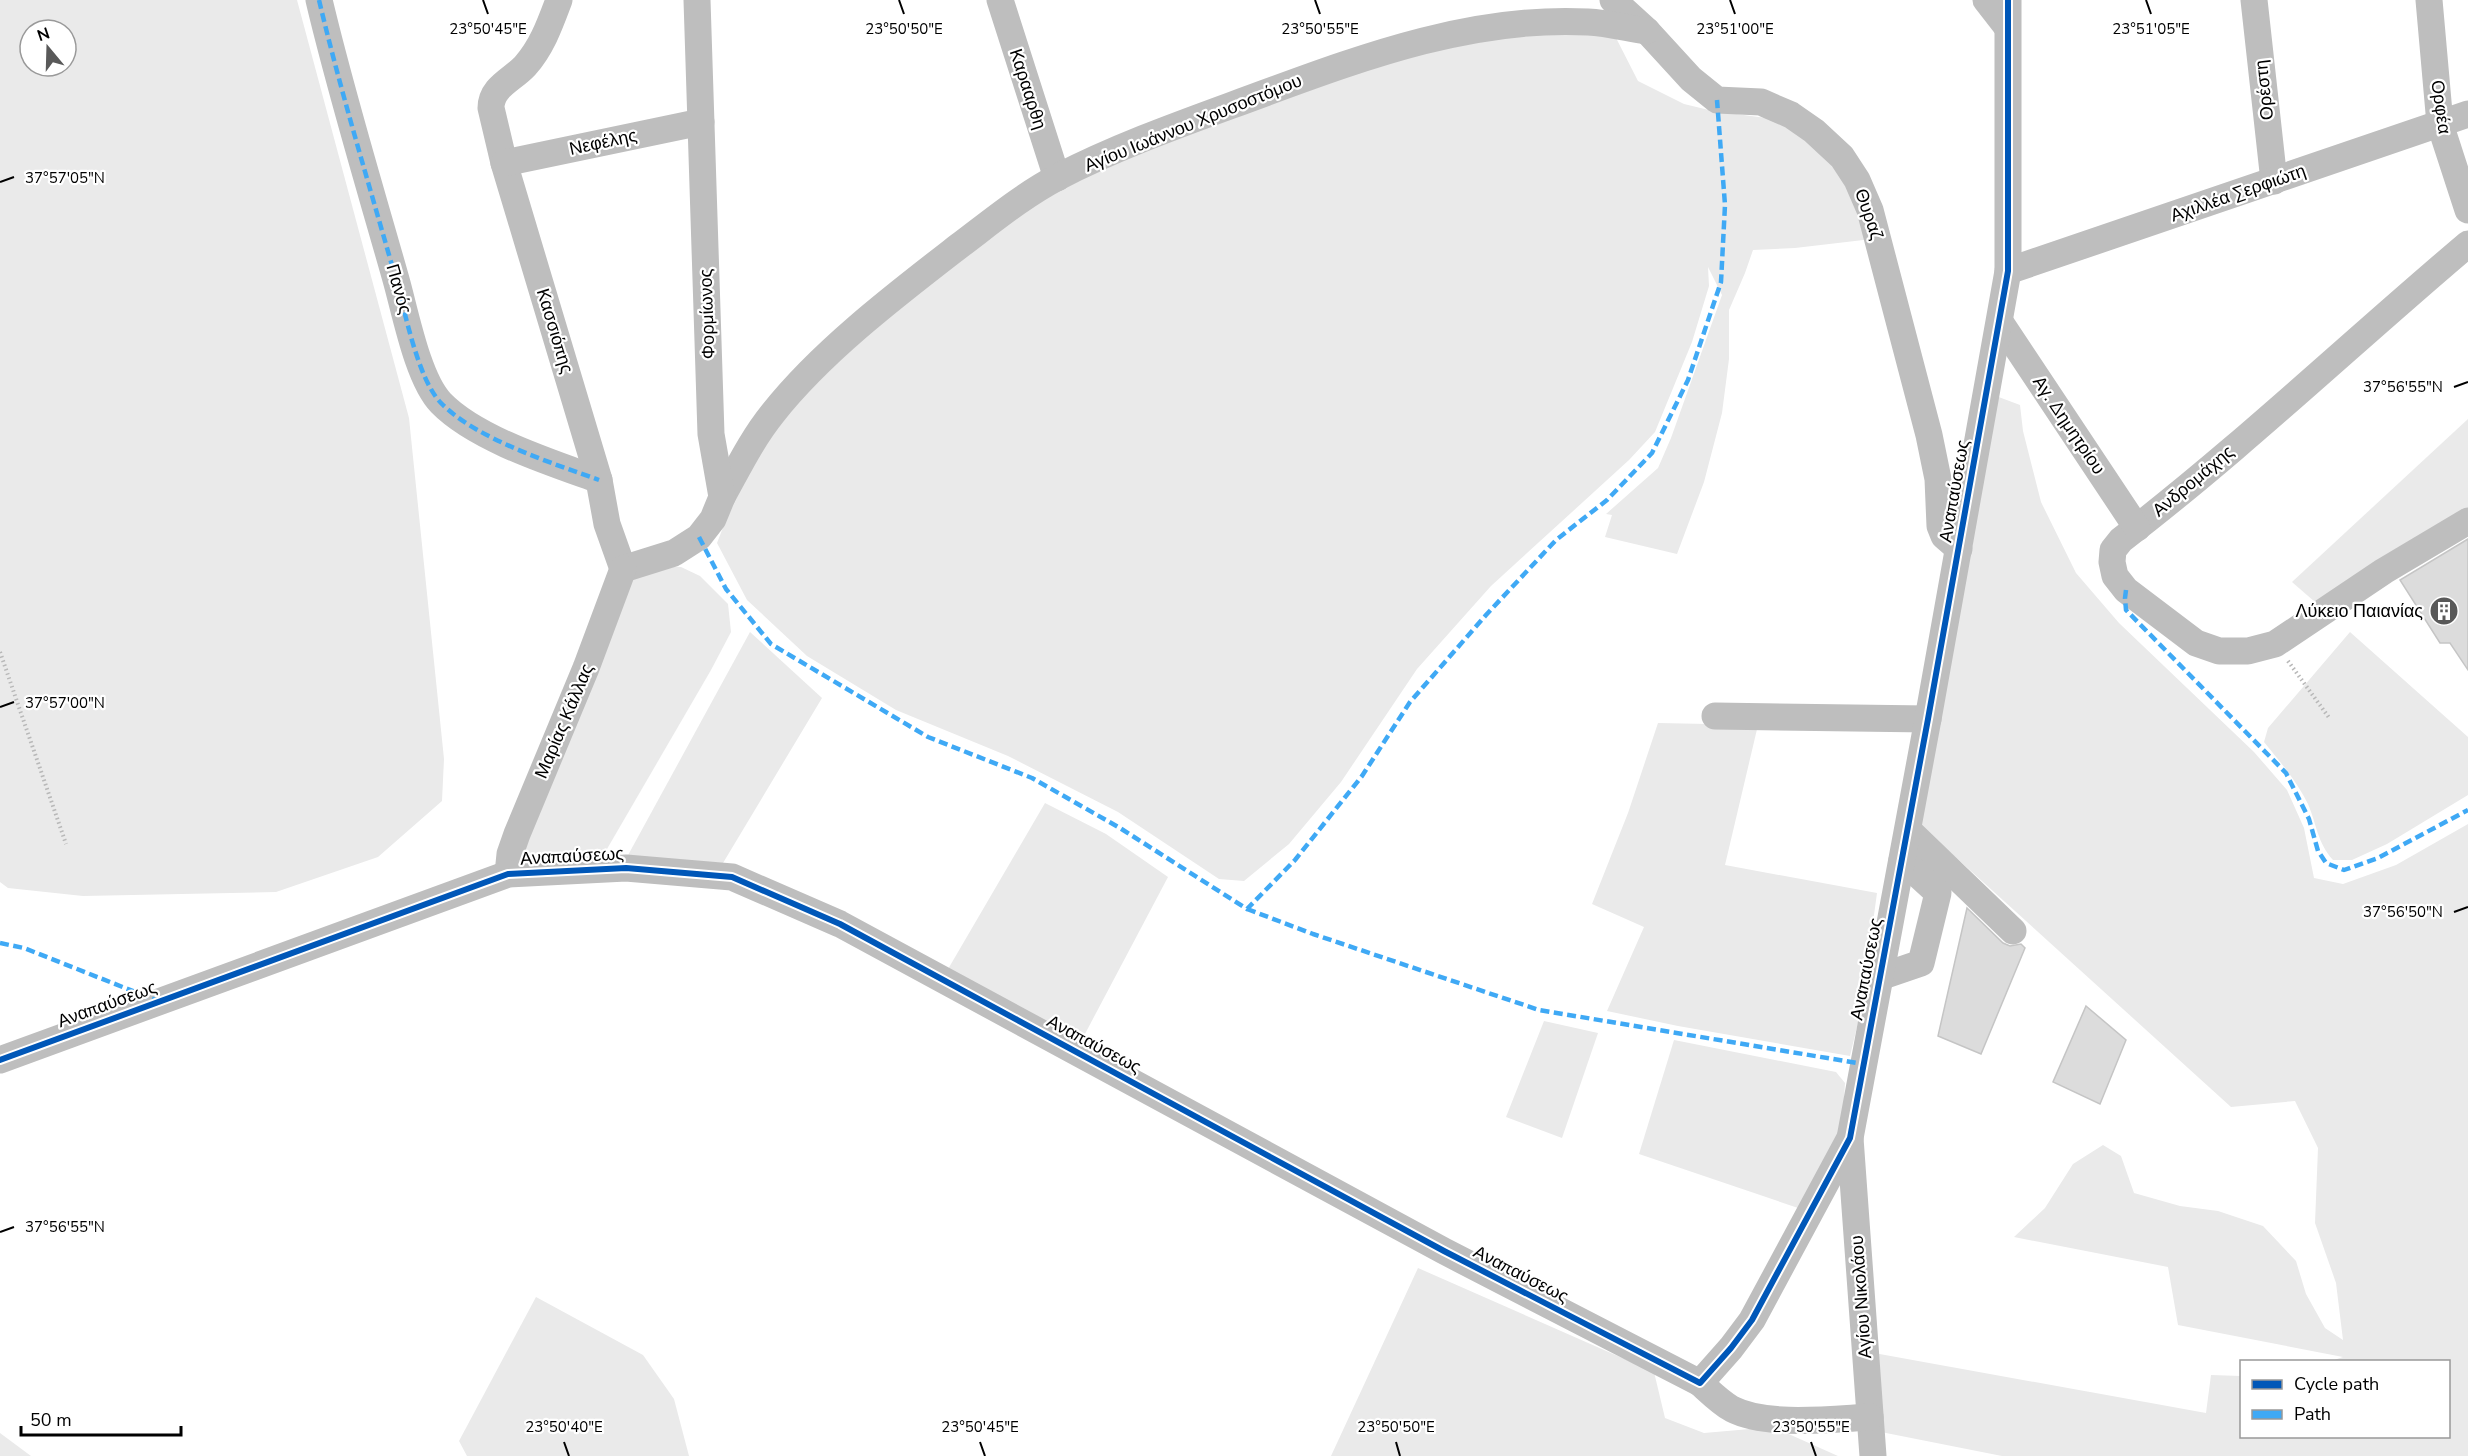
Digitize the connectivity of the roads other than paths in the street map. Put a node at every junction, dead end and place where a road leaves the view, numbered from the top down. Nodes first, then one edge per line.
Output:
1 (320, 0) edge
2 (559, 0) edge
3 (697, 0) edge
4 (1000, 0) edge
5 (1614, 0) edge
6 (1986, 0) edge
7 (2008, 0) edge
8 (2254, 0) edge
9 (2429, 0) edge
10 (2007, 27) junction
11 (1647, 31) junction
12 (2468, 114) edge
13 (701, 122) junction
14 (2440, 124) junction
15 (504, 163) junction
16 (1057, 178) junction
17 (2274, 181) junction
18 (2468, 210) edge
19 (2468, 244) edge
20 (2008, 271) junction
21 (2000, 322) junction
22 (599, 480) junction
23 (722, 497) junction
24 (2468, 520) edge
25 (2137, 528) junction
26 (1959, 549) junction
27 (623, 569) junction
28 (1715, 716) dead end
29 (1928, 719) junction
30 (1908, 830) junction
31 (1902, 860) junction
32 (508, 874) junction
33 (2013, 931) dead end
34 (1880, 977) junction
35 (0, 1060) edge
36 (1850, 1138) junction
37 (1700, 1383) junction
38 (1870, 1417) junction
39 (1873, 1456) edge

1 - 22 street, Πανός
2 - 15 street, Κασσιόπης
3 - 13 street, Φορμίωνος
4 - 16 street, Καρααρθη
5 - 11 street, Θυραζ
6 - 10 street
7 - 10 street, Αναπαύσεως
8 - 17 street, Ορέστη
9 - 14 street, Ορφέα
10 - 20 street, Αναπαύσεως
11 - 16 street, Αγίου Ιωάννου Χρυσοστόμου
11 - 26 street, Θυραζ
12 - 14 street, Αχιλλέα Σερφιώτη
13 - 15 street, Νεφέλης
13 - 23 street, Φορμίωνος
14 - 17 street, Αχιλλέα Σερφιώτη
14 - 18 street, Ορφέα
15 - 22 street, Κασσιόπης
16 - 23 street, Αγίου Ιωάννου Χρυσοστόμου
17 - 20 street, Αχιλλέα Σερφιώτη
19 - 25 street, Ανδρομάχης
20 - 21 street, Αναπαύσεως
21 - 25 street, Αγ. Δημητρίου
21 - 26 street, Αναπαύσεως
22 - 27 street, Κασσιόπης
23 - 27 street
24 - 25 street, Ανδρομάχης
26 - 29 street, Αναπαύσεως
27 - 32 street, Μαρίας Κάλλας
28 - 29 street
29 - 30 street, Αναπαύσεως
30 - 31 street, Αναπαύσεως
30 - 33 street
31 - 34 street, Αναπαύσεως
31 - 34 street
32 - 35 street, Αναπαύσεως
32 - 37 street, Αναπαύσεως
34 - 36 street, Αναπαύσεως
36 - 37 street, Αναπαύσεως
36 - 38 street, Αγίου Νικολάου
37 - 38 street
38 - 39 street, Αγίου Νικολάου

